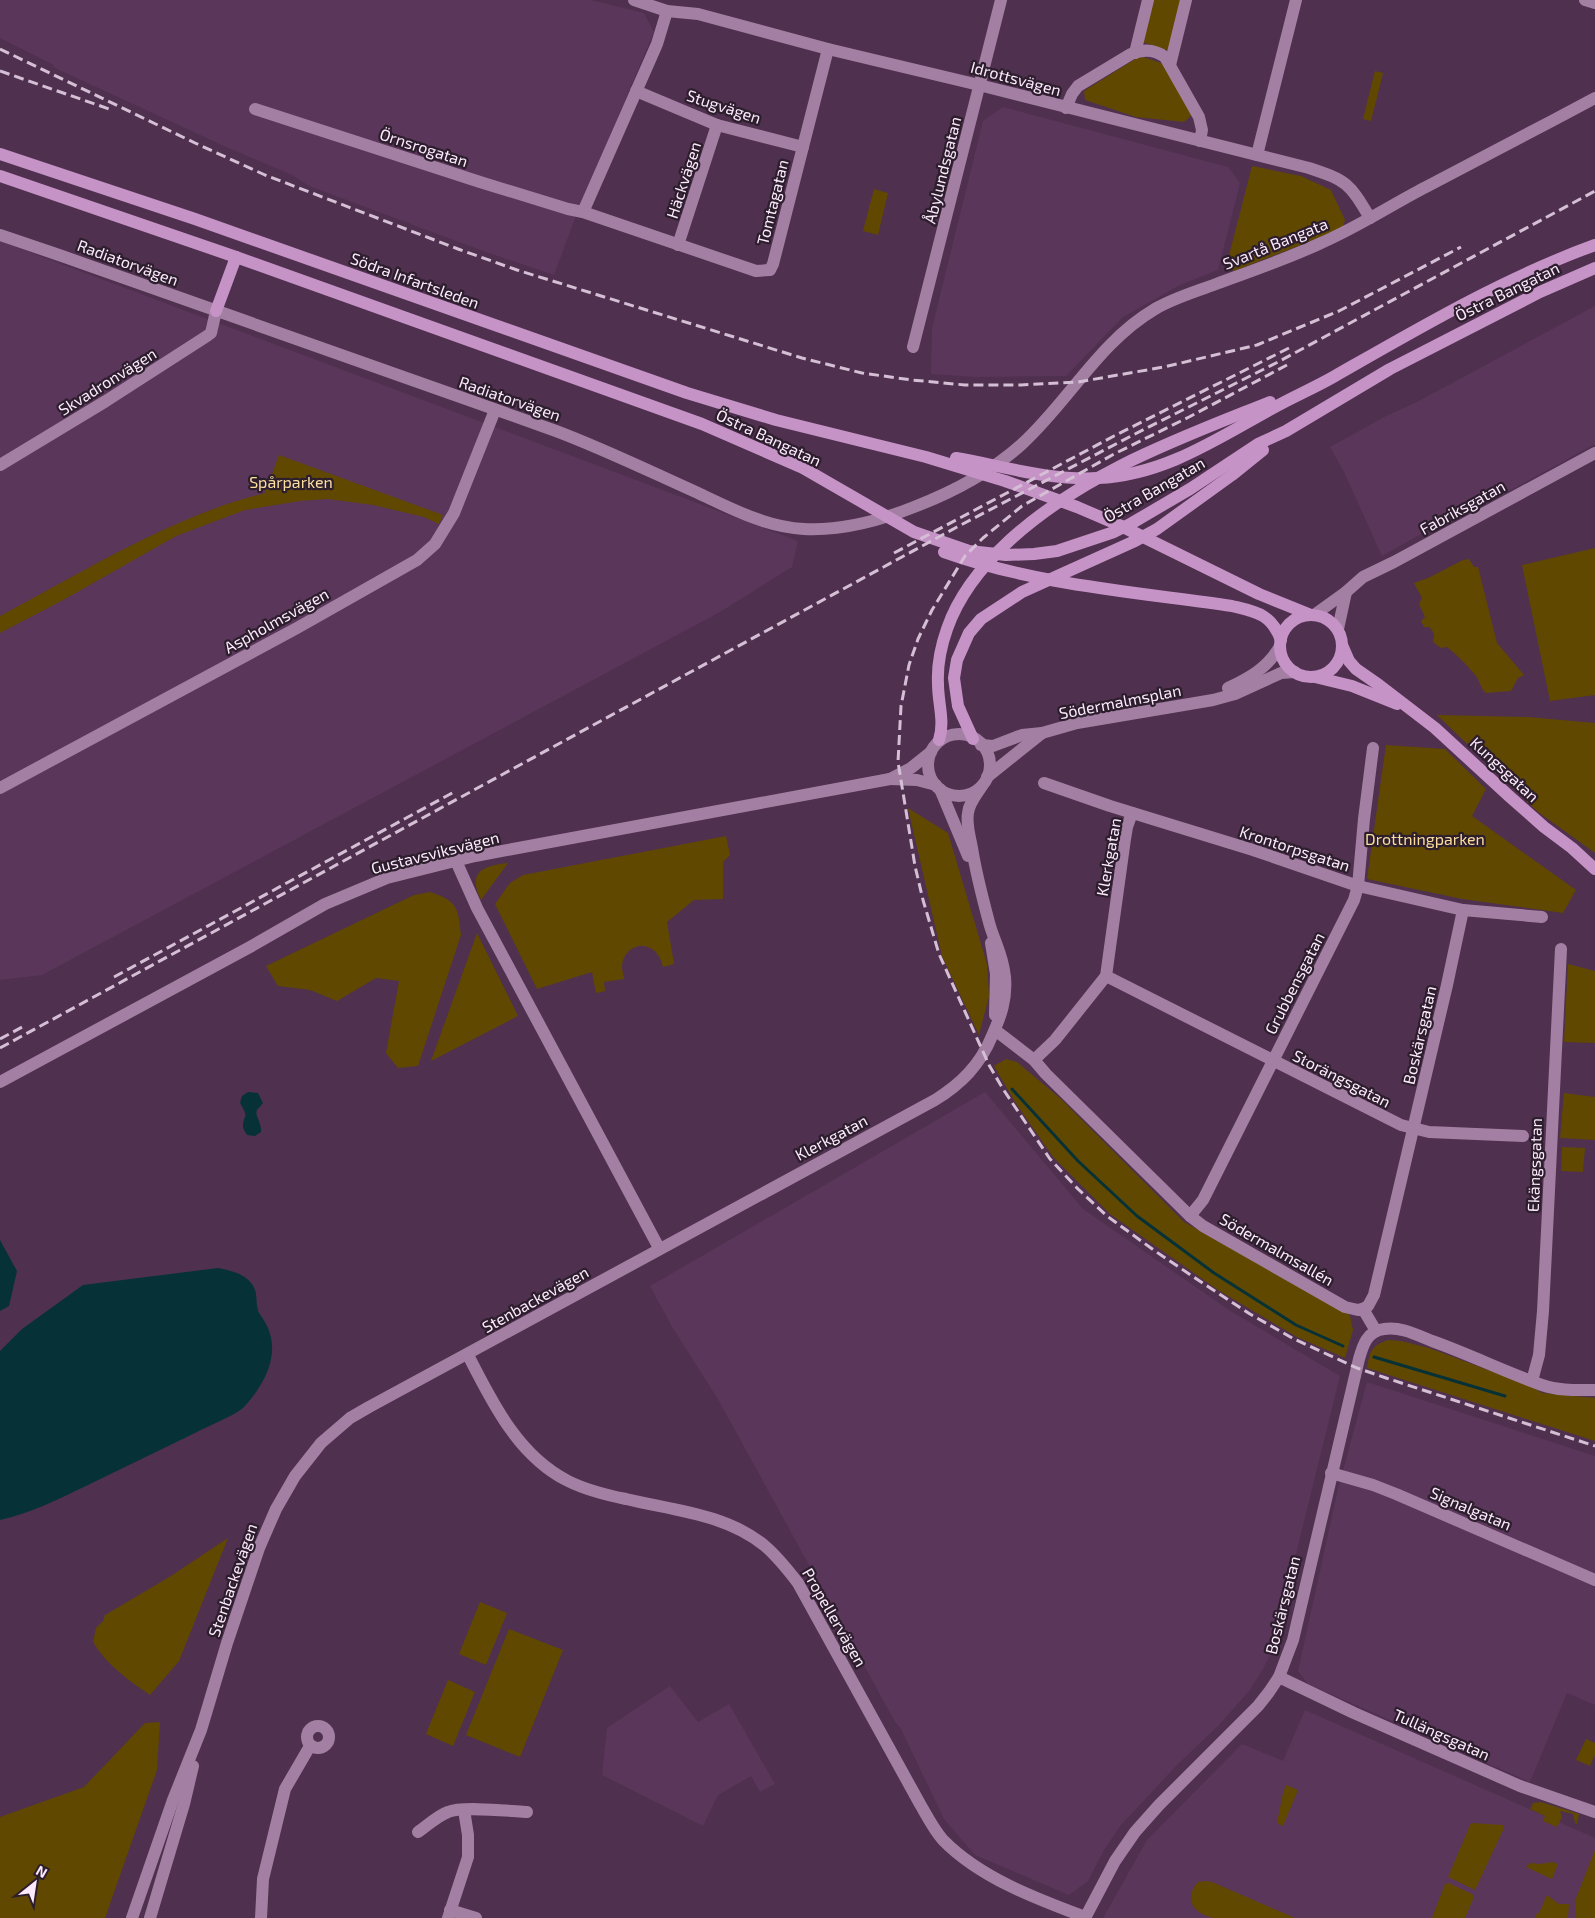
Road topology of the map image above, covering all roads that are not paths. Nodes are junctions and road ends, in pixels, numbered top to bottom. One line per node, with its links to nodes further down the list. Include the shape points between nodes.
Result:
1 (634, 0): 8 (street, Idrottsvägen)
2 (1001, 0): 12 (street, Åbylundsgatan)
3 (1148, 0): 10 (street)
4 (1186, 0): 11 (street)
5 (1296, 0): 21 (street)
6 (1585, 0): 7 (street)
7 (1595, 2)
8 (667, 12): 9 (street, Idrottsvägen, via 698,14); 13 (street)
9 (828, 49): 12 (street, Idrottsvägen); 19 (street, Tomtagatan)
10 (1134, 52): 11 (street, via 1158,52); 15 (street, via 1078,86)
11 (1170, 65): 18 (street, via 1199,117)
12 (979, 85): 15 (street, Idrottsvägen); 31 (street, Åbylundsgatan)
13 (636, 91): 17 (street, Stugvägen); 23 (street)
14 (1595, 98): 24 (street, Svartå Bangata)
15 (1066, 108): 18 (street, Idrottsvägen)
16 (255, 109): 23 (street, Örnsrogatan)
17 (717, 125): 19 (street, Stugvägen); 26 (street, Häckvägen)
18 (1200, 141): 21 (street, Idrottsvägen)
19 (803, 147): 26 (street, Tomtagatan, via 770,270 756,271)
20 (0, 154): 36 (main road, Södra Infartsleden, via 687,393 820,432)
21 (1256, 155): 24 (street, Idrottsvägen, via 1336,177 1353,191)
22 (0, 176): 28 (main road)
23 (584, 212): 26 (street, Örnsrogatan)
24 (1370, 218): 37 (street, Svartå Bangata, via 1298,254 1178,298 1155,310 1114,340 1051,416)
25 (0, 235): 30 (street, Radiatorvägen)
26 (678, 244)
27 (1595, 245): 32 (main road, Östra Bangatan, via 1477,298)
28 (236, 257): 30 (main road); 39 (main road, Östra Bangatan, via 681,416 751,444 798,475)
29 (1595, 268): 34 (main road, Östra Bangatan, via 1440,342)
30 (216, 311): 33 (street, Radiatorvägen); 38 (street, Skvadronvägen, via 207,336)
31 (913, 347)
32 (1333, 377): 36 (main road, Östra Bangatan, via 1190,454 1122,476 1073,478 1009,470 957,458); 50 (main road, via 1121,465 1053,505 1004,546 966,591 946,630 939,659 942,729)
33 (495, 410): 37 (street, Radiatorvägen, via 593,445 736,512 772,524 801,529 843,528 893,516 954,490); 58 (street, Aspholmsvägen, via 454,513 427,553 297,628)
34 (1286, 431): 39 (main road, Östra Bangatan, via 1258,444 1161,508 1132,523 1057,551 1034,554 969,551 914,532); 51 (main road, via 1157,529 1022,592 981,619 968,633 954,678 958,706)
35 (1595, 453): 40 (street, Fabriksgatan, via 1363,577)
36 (926, 456): 41 (main road, via 1077,507 1259,594)
37 (1001, 461)
38 (0, 466)
39 (832, 490): 43 (main road, via 914,540 966,560 1047,580 1253,611 1273,623)
40 (1346, 592): 41 (street, Fabriksgatan); 42 (street)
41 (1312, 615): 42 (main road, via 1328,619); 43 (main road, via 1293,621 1284,630)
42 (1338, 629): 44 (main road)
43 (1280, 643): 45 (main road, via 1283,659); 47 (street, Södermalmsplan, via 1273,658)
44 (1342, 645): 46 (main road, via 1336,665 1326,673); 48 (main road, Kungsgatan, via 1356,670)
45 (1295, 672): 46 (main road); 47 (street, Södermalmsplan)
46 (1314, 676): 48 (main road, Kungsgatan, via 1352,686)
47 (1252, 681): 49 (street, Södermalmsplan, via 1203,701)
48 (1418, 714): 60 (main road, Kungsgatan, via 1516,803)
49 (1042, 733): 51 (street, Södermalmsplan, via 1022,735 993,746); 55 (street, Södermalmsplan)
50 (939, 740): 51 (street, Södermalmsplan, via 950,734); 53 (street)
51 (977, 742): 55 (street, via 989,757 990,767)
52 (1373, 748): 65 (street, Grubbensgatan)
53 (931, 752): 54 (street, Gustavsviksvägen); 57 (street, via 929,771)
54 (890, 779): 57 (street, Gustavsviksvägen, via 917,780); 61 (street, Gustavsviksvägen)
55 (985, 782): 57 (street, Södermalmsplan, via 970,795 962,796 947,794); 64 (street, via 968,813)
56 (1044, 784): 59 (street, Krontorpsgatan)
57 (938, 787): 64 (street)
58 (0, 788)
59 (1132, 813): 65 (street, Krontorpsgatan); 69 (street, Klerkgatan, via 1125,839)
60 (1572, 848): 62 (main road, Kungsgatan); 63 (main road, Kungsgatan)
61 (456, 860): 73 (street, Gustavsviksvägen, via 387,878 325,904); 77 (street, via 481,917)
62 (1595, 860)
63 (1595, 869)
64 (976, 874): 70 (street, via 1005,978 1002,1014)
65 (1358, 886): 66 (street, Krontorpsgatan); 72 (street, Grubbensgatan, via 1354,900)
66 (1463, 910): 67 (street, Krontorpsgatan); 74 (street, Boskärsgatan)
67 (1542, 917)
68 (1560, 949): 81 (street, Ekängsgatan, via 1543,1312 1540,1356)
69 (1106, 976): 71 (street, via 1055,1040); 72 (street, Storängsgatan)
70 (995, 1030): 71 (street, Södermalmsallén); 77 (street, Klerkgatan, via 978,1064 951,1090)
71 (1034, 1060): 76 (street, Södermalmsallén)
72 (1272, 1061): 74 (street, Storängsgatan); 76 (street, Grubbensgatan, via 1203,1200)
73 (0, 1082)
74 (1413, 1128): 75 (street, Storängsgatan, via 1429,1132); 78 (street, Boskärsgatan, via 1374,1295)
75 (1523, 1136)
76 (1190, 1216): 78 (street, Södermalmsallén, via 1345,1307)
77 (659, 1248): 80 (street, Stenbackevägen)
78 (1363, 1309): 79 (street)
79 (1376, 1331): 81 (street, via 1388,1328 1408,1332); 83 (street, Boskärsgatan, via 1366,1340 1361,1352)
80 (468, 1355): 86 (street, Stenbackevägen, via 350,1418 321,1443 295,1476 276,1508 259,1548); 97 (street, Propellervägen, via 509,1428 539,1461 560,1476 610,1496 698,1514 747,1534 765,1546 798,1583 942,1839 988,1874)
81 (1532, 1381): 82 (street, via 1559,1389)
82 (1595, 1390)
83 (1331, 1473): 84 (street, Signalgatan, via 1404,1497); 85 (street, Boskärsgatan, via 1292,1640)
84 (1595, 1580)
85 (1279, 1677): 90 (street, Tullängsgatan, via 1520,1786); 97 (street, Boskärsgatan, via 1258,1706 1136,1832 1106,1876)
86 (200, 1730): 93 (street, Stenbackevägen, via 172,1800); 94 (street, Stenbackevägen, via 184,1804)
87 (310, 1746): 95 (street, via 285,1789 263,1879)
88 (464, 1810): 89 (street); 91 (street, via 446,1812); 92 (street, via 468,1856)
89 (527, 1812)
90 (1595, 1812)
91 (418, 1832)
92 (449, 1914): 96 (street)
93 (132, 1918)
94 (150, 1918)
95 (262, 1918)
96 (476, 1918)
97 (1085, 1918)

